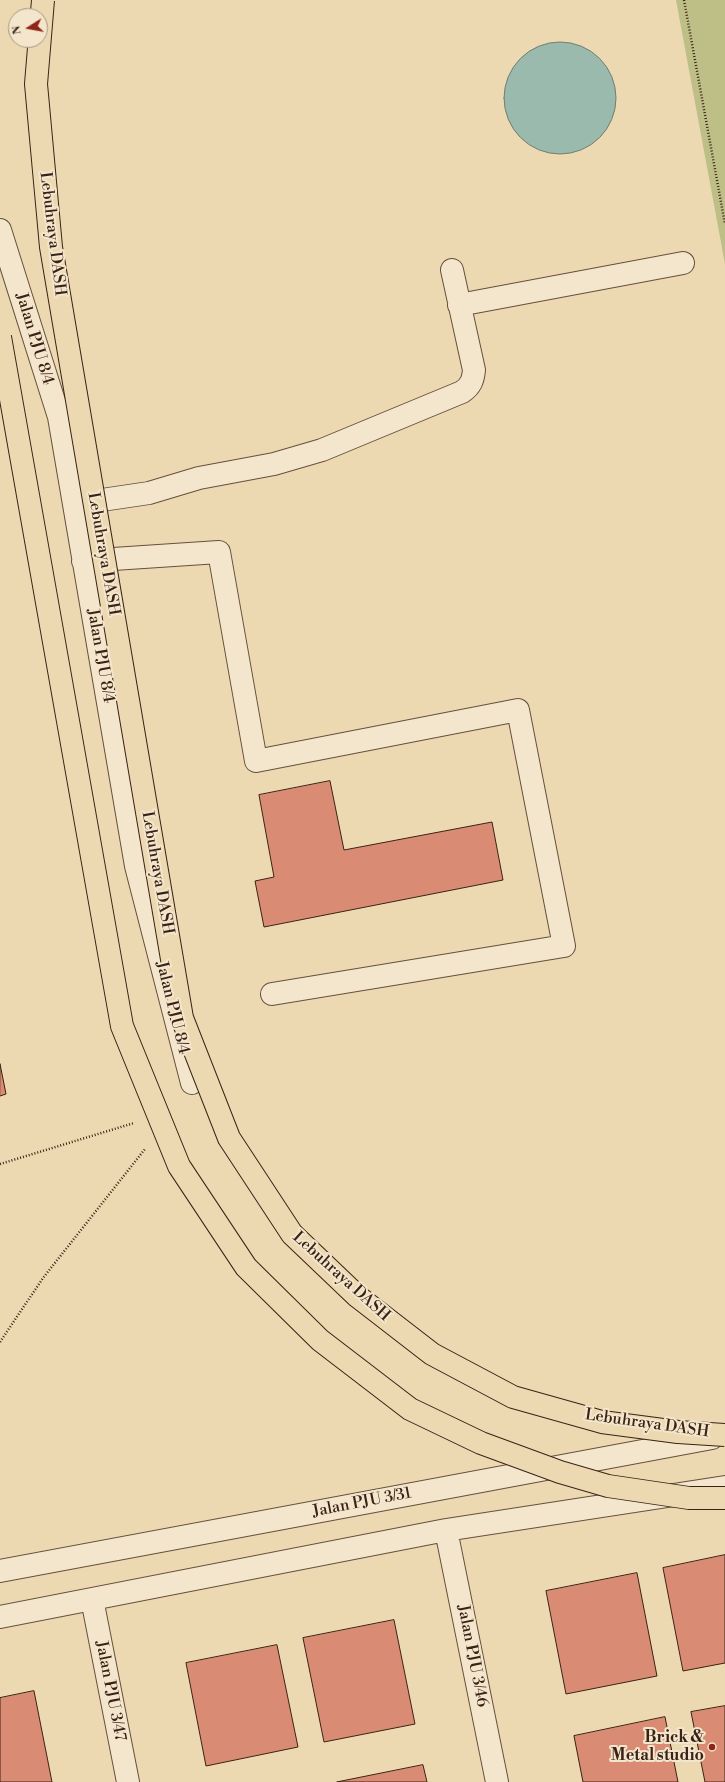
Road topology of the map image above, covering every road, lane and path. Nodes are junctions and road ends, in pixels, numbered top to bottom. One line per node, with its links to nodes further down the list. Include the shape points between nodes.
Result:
1 (44, 0): 17 (highway, Lebuhraya DASH, bridge, via 36,84 51,247 182,1018 229,1138 292,1234 357,1296 432,1354 513,1396 602,1422)
2 (684, 0): 3 (path)
3 (725, 224)
4 (0, 230): 9 (street, Jalan PJU 8/4, via 59,418)
5 (683, 263): 7 (street)
6 (452, 270): 7 (street)
7 (459, 305): 9 (street, via 474,370 472,382 462,392 322,450 274,464 199,478 149,493)
8 (0, 337): 19 (highway, bridge, via 122,1026 179,1166 246,1267 320,1340 410,1409 480,1443 560,1472 608,1486 689,1498)
9 (74, 504): 10 (street, Jalan PJU 8/4)
10 (84, 561): 11 (street, via 219,552 256,761 518,710 564,946); 12 (street, Jalan PJU 8/4, via 136,866)
11 (272, 994)
12 (192, 1083)
13 (140, 1121): 15 (path)
14 (147, 1147): 16 (path, via 43,1278)
15 (0, 1164)
16 (0, 1342)
17 (725, 1435): 21 (street, Jalan PJU 3/31)
18 (725, 1487): 20 (street)
19 (725, 1498)
20 (446, 1530): 22 (street); 25 (street, Jalan PJU 3/46)
21 (0, 1571)
22 (92, 1599): 23 (street); 24 (street, Jalan PJU 3/47)
23 (0, 1617)
24 (128, 1782)
25 (497, 1782)

